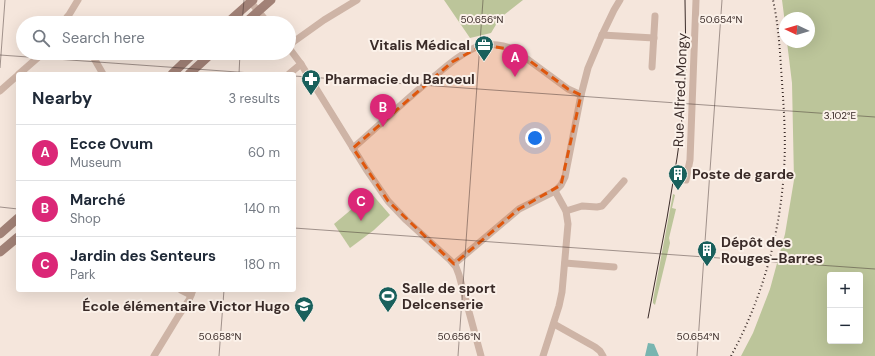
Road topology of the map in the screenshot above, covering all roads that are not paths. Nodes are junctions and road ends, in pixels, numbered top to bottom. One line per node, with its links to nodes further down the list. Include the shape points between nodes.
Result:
1 (78, 0): 8 (street)
2 (271, 0): 7 (main road)
3 (357, 0): 15 (street, via 319,23)
4 (620, 0): 13 (street)
5 (696, 0): 32 (street, Rue Alfred Mongy, via 690,160)
6 (251, 1): 7 (street); 9 (main road)
7 (259, 12): 10 (main road); 11 (street)
8 (68, 16)
9 (235, 16)
10 (254, 16)
11 (262, 16)
12 (655, 16): 14 (street)
13 (602, 35): 14 (street); 30 (street, via 590,61)
14 (654, 38): 22 (street)
15 (296, 41)
16 (296, 57): 21 (street)
17 (35, 60): 23 (street)
18 (95, 60): 24 (street)
19 (187, 60): 25 (main road)
20 (204, 60): 26 (main road)
21 (301, 64): 27 (street); 31 (street)
22 (652, 67)
23 (20, 72)
24 (102, 72)
25 (174, 72)
26 (191, 72)
27 (291, 72)
28 (16, 76): 29 (street)
29 (0, 91)
30 (581, 95): 31 (street, via 568,89 515,50 505,46 483,45 452,62); 34 (street, via 565,177)
31 (353, 148): 41 (street, via 388,201)
32 (686, 180)
33 (624, 181): 35 (street, via 602,206 582,206)
34 (555, 191): 35 (street); 41 (street, via 519,209)
35 (566, 211): 40 (street, via 568,224)
36 (16, 220): 37 (main road)
37 (0, 234)
38 (16, 239): 39 (main road)
39 (0, 252)
40 (565, 263): 42 (street); 44 (street, via 562,292)
41 (454, 264): 46 (street)
42 (614, 267)
43 (192, 293): 45 (street)
44 (554, 324): 47 (street); 48 (street, via 595,346)
45 (154, 356)
46 (481, 356)
47 (543, 356)
48 (603, 356)

